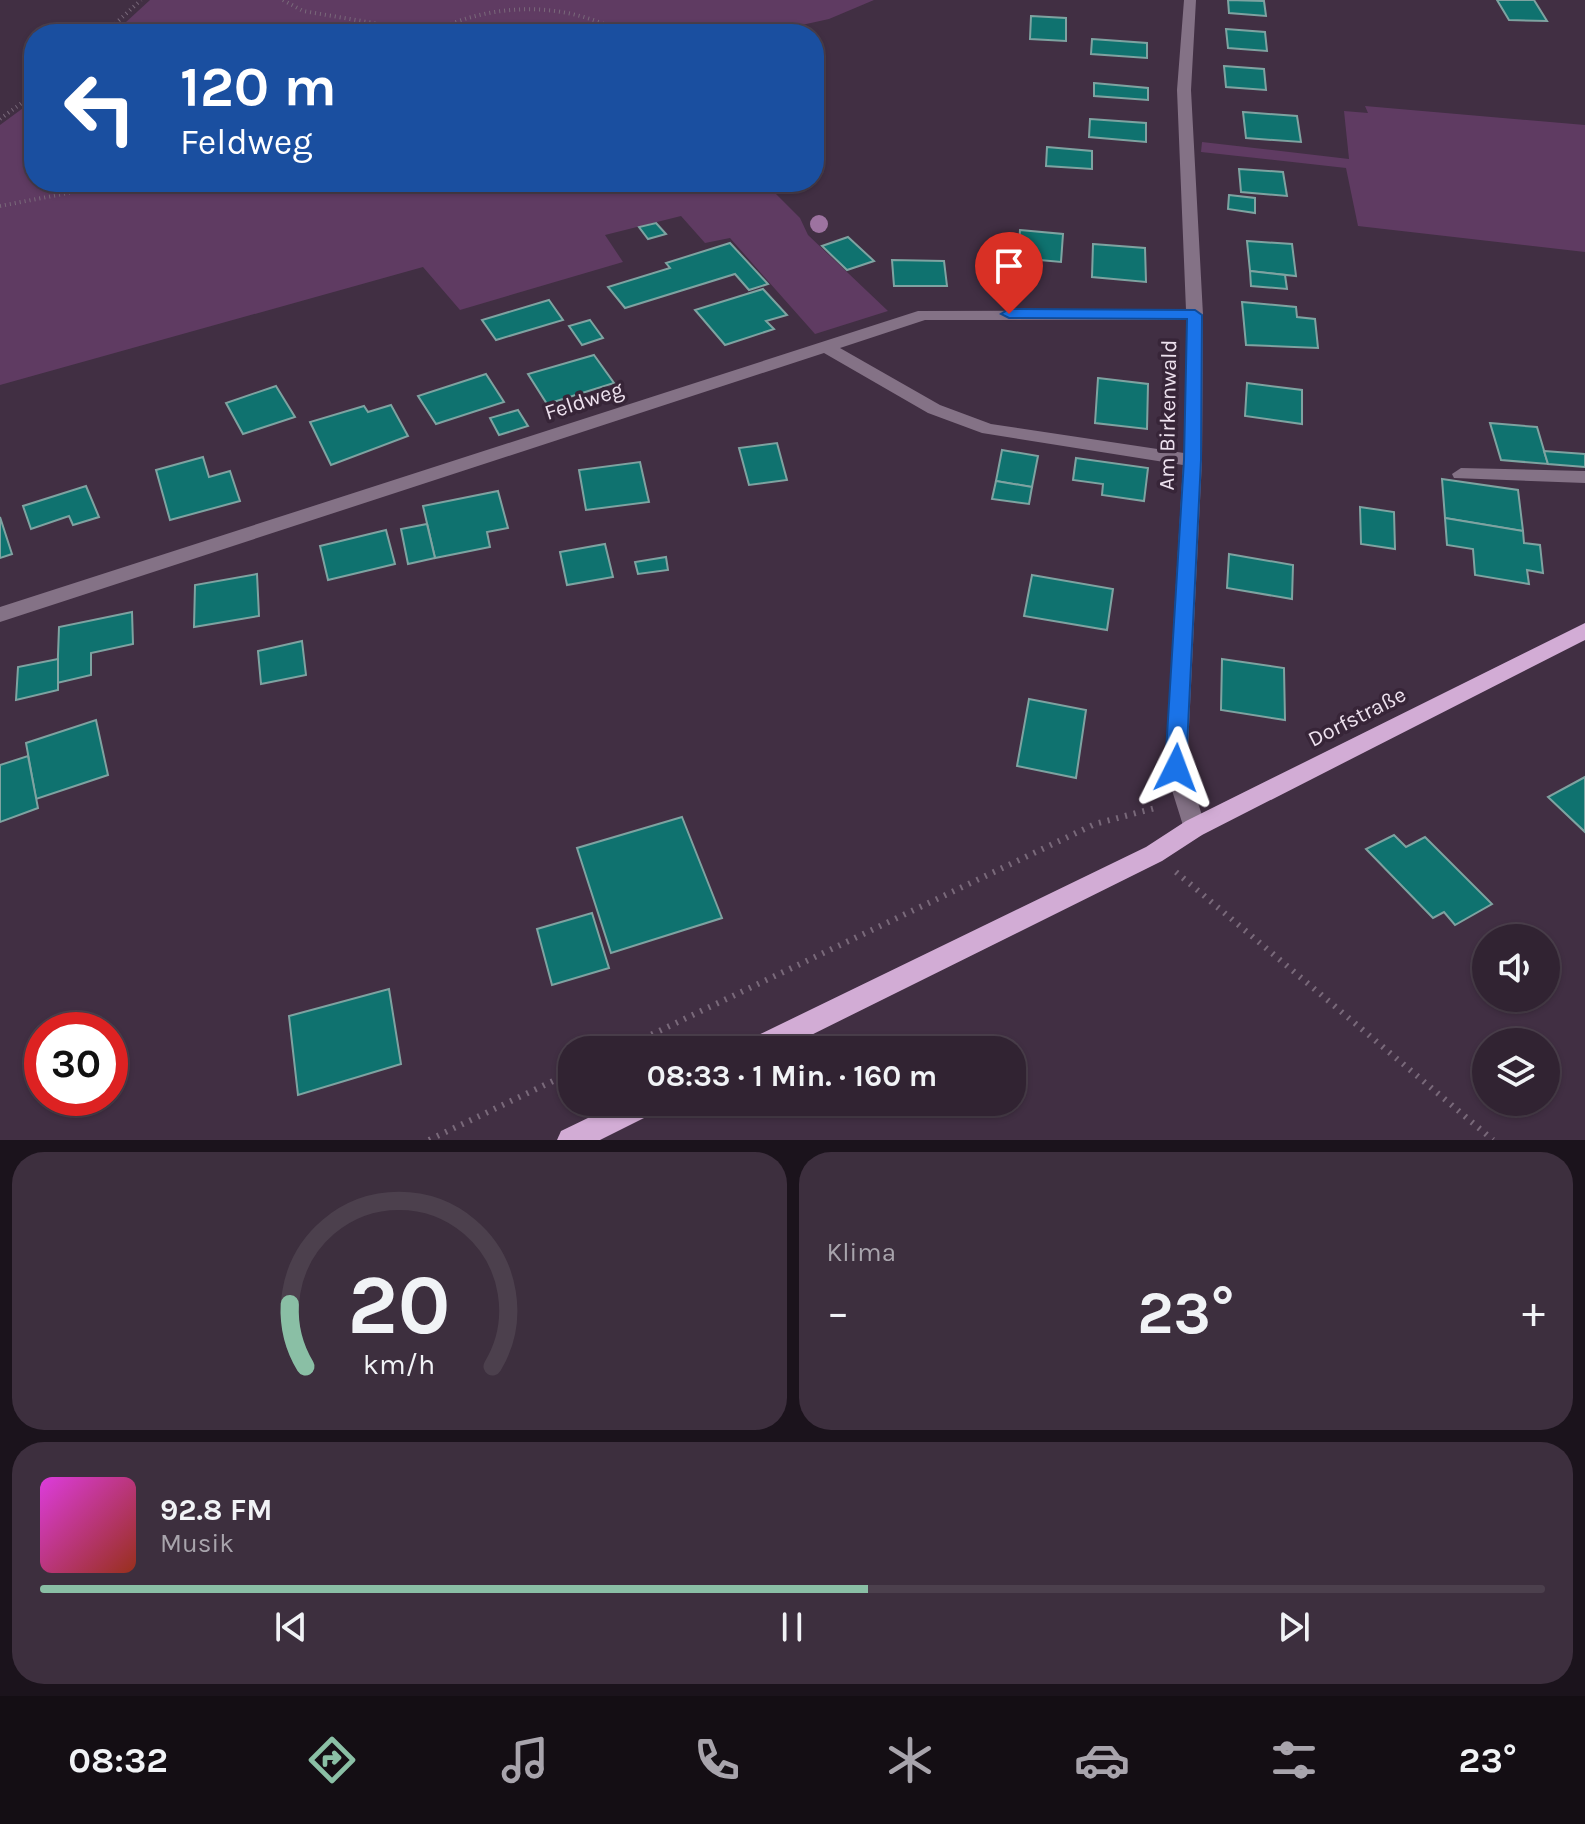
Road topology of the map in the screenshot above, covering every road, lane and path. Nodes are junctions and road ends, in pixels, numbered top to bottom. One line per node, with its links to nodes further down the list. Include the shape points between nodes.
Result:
1 (141, 0): 6 (path)
2 (283, 0): 7 (path, via 303,11)
3 (1190, 0): 14 (street, Am Birkenwald, via 1184,90)
4 (511, 2): 8 (path)
5 (610, 17): 9 (path)
6 (115, 24)
7 (379, 24)
8 (443, 24)
9 (616, 24)
10 (24, 101): 11 (path)
11 (0, 119)
12 (74, 192): 13 (path)
13 (0, 206)
14 (1195, 315): 15 (street, Feldweg, via 924,315); 16 (street, Am Birkenwald)
15 (826, 347): 16 (street, via 934,409 988,429); 19 (street, Feldweg)
16 (1193, 460): 21 (street, Am Birkenwald, via 1176,768)
17 (1461, 474): 18 (street)
18 (1585, 477)
19 (0, 615)
20 (1585, 631): 22 (main road, Dorfstraße)
21 (1183, 800): 22 (street, Am Birkenwald); 24 (path, via 1095,824)
22 (1194, 828): 23 (main road, Dorfstraße)
23 (1154, 854): 25 (main road, Dorfstraße); 30 (path)
24 (648, 1036)
25 (784, 1036)
26 (558, 1079): 28 (path)
27 (620, 1116): 29 (main road)
28 (429, 1140)
29 (571, 1140)
30 (1493, 1140)

